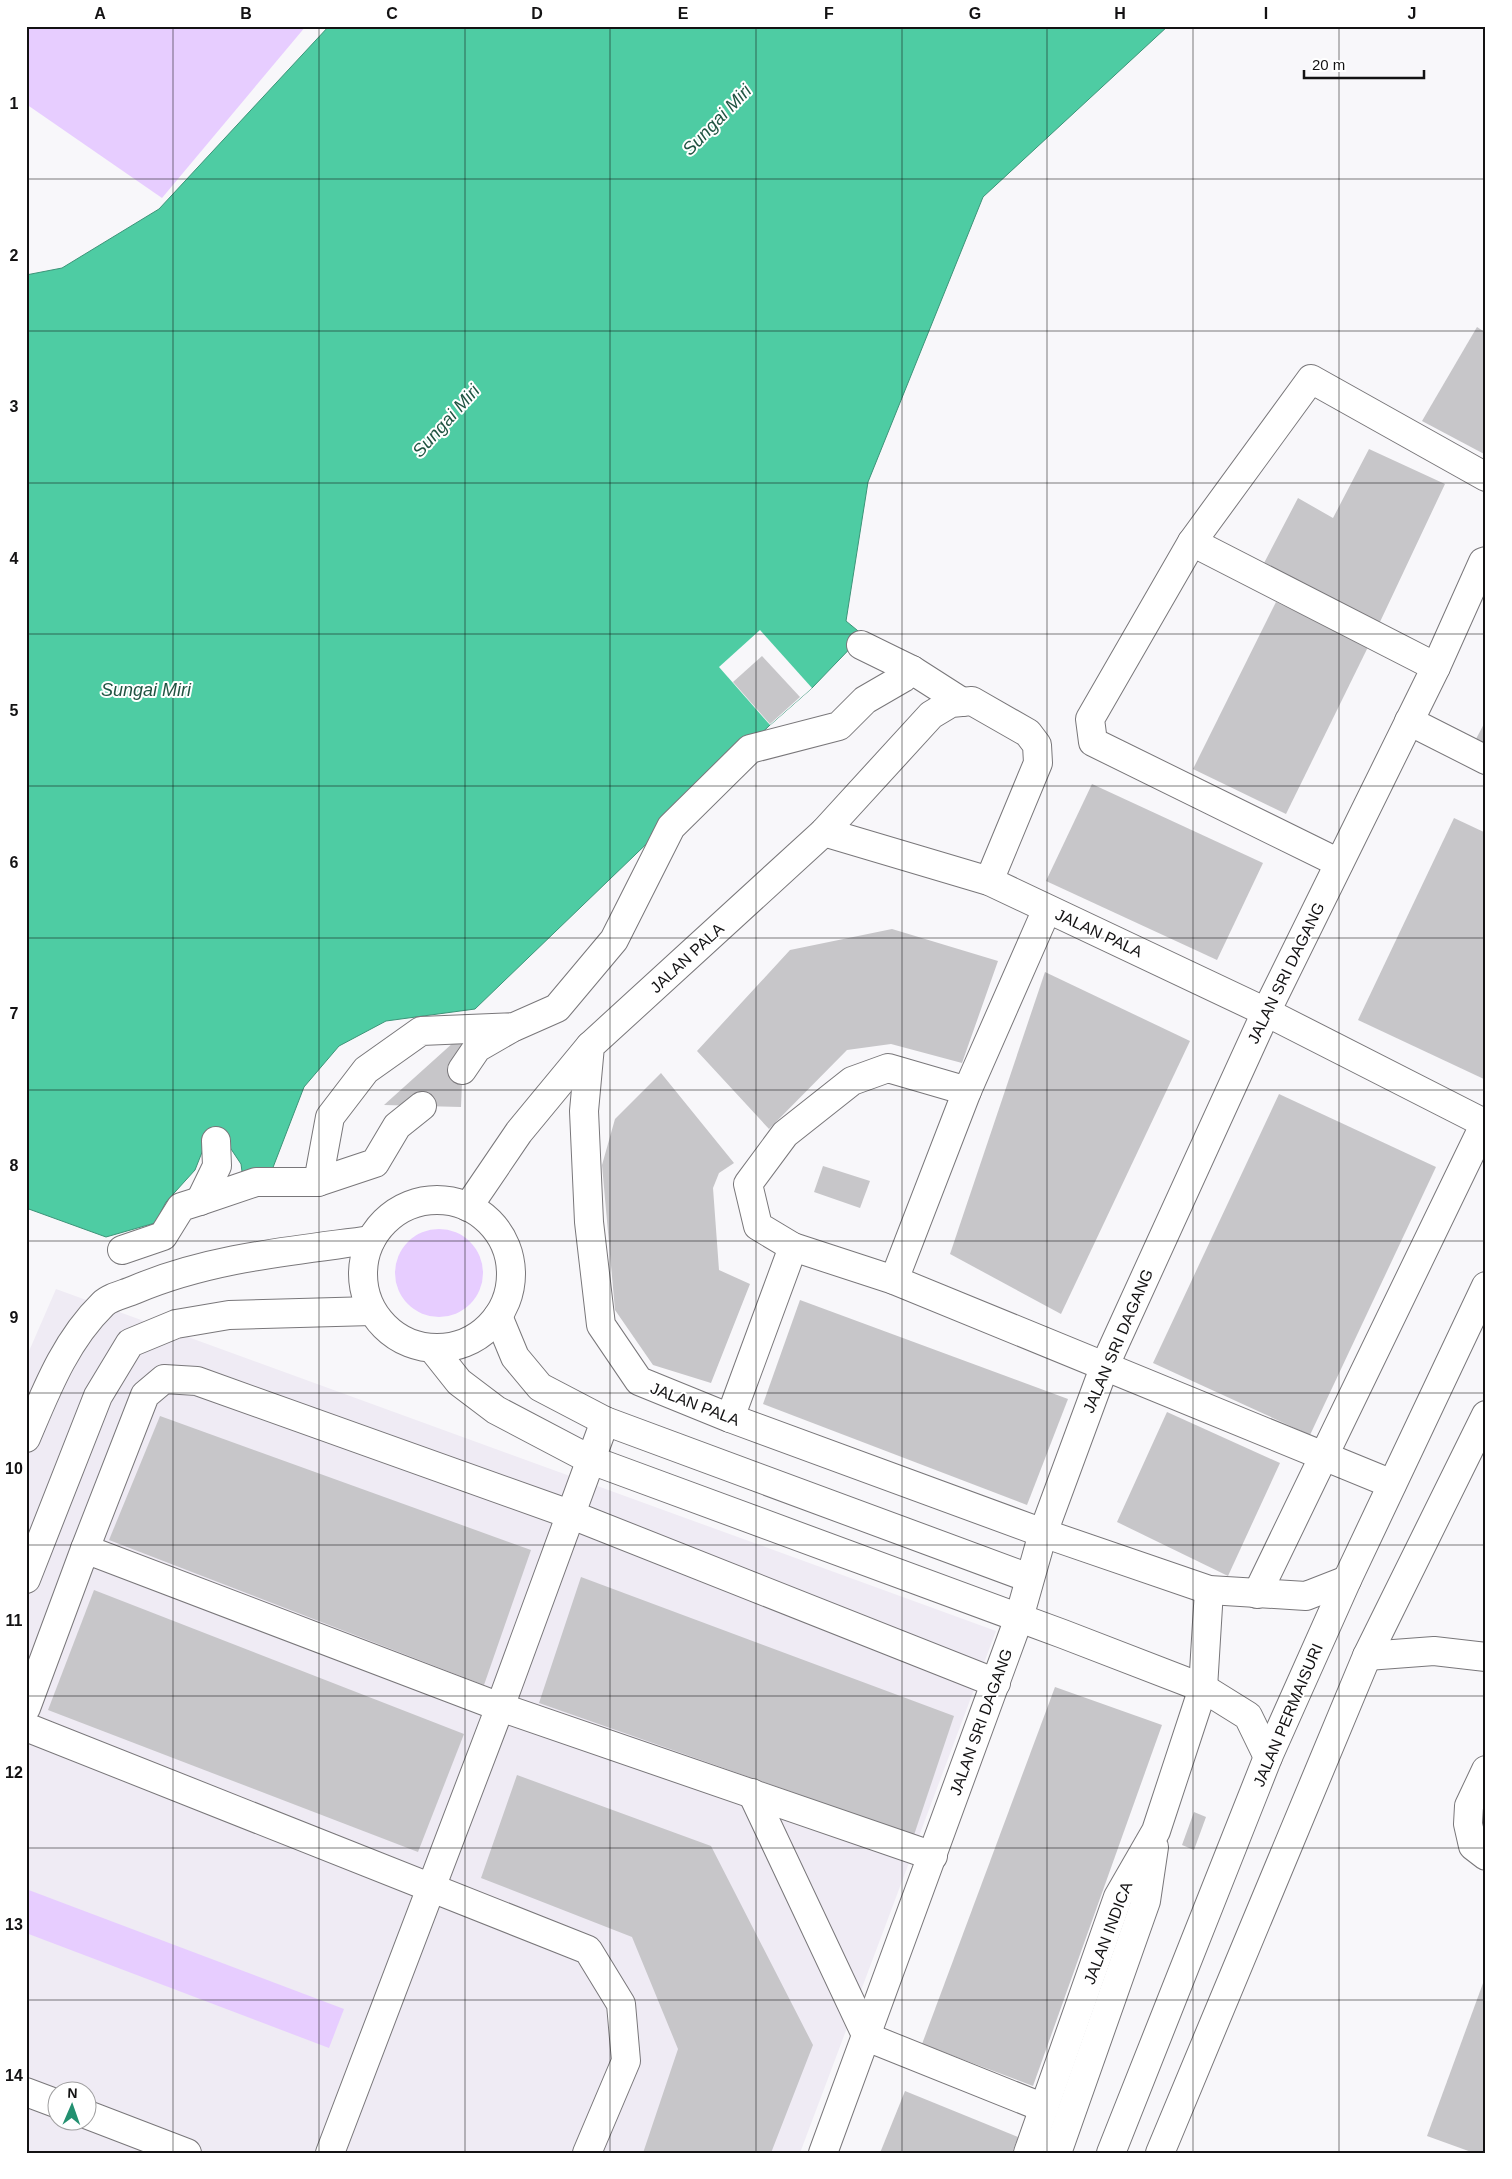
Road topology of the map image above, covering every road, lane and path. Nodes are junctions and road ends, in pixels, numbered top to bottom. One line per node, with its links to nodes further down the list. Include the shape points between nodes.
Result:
1 (1486, 477): 2 (street, via 1311,379)
2 (1192, 542): 5 (street); 11 (street, via 1090,719 1093,742)
3 (1486, 560): 5 (street, JALAN SRI DAGANG)
4 (861, 645): 6 (street)
5 (1436, 667): 8 (street, JALAN SRI DAGANG)
6 (912, 670): 7 (street); 15 (street, via 865,700 839,726 750,748 671,827 614,940 557,1008)
7 (962, 702): 10 (street, via 951,703 931,715); 12 (street, via 972,701 1028,733 1037,745 1038,762)
8 (1409, 721): 9 (street); 11 (street, JALAN SRI DAGANG)
9 (1486, 760)
10 (824, 832): 12 (street, JALAN PALA); 16 (street, JALAN PALA)
11 (1339, 863): 14 (street, JALAN SRI DAGANG)
12 (989, 881): 13 (street, JALAN PALA)
13 (1047, 909): 14 (street, JALAN PALA); 18 (street)
14 (1266, 1012): 20 (street, JALAN PALA); 33 (street, JALAN SRI DAGANG)
15 (514, 1027): 17 (street, via 477,1048); 22 (street, via 420,1031 366,1070 330,1117)
16 (590, 1046): 24 (street, via 519,1132); 35 (street, JALAN PALA, via 584,1111 589,1222 602,1325 639,1381)
17 (462, 1070)
18 (967, 1091): 26 (street, via 888,1068 852,1081 785,1134 748,1184 758,1226); 28 (street)
19 (422, 1106): 22 (street, via 397,1126 376,1163)
20 (1485, 1124): 38 (street)
21 (216, 1141): 23 (street, via 217,1166)
22 (318, 1182): 23 (street, via 256,1182)
23 (200, 1201): 27 (street, via 181,1207 163,1236)
24 (468, 1207): 25 (street, via 446,1201 423,1201 402,1209 384,1222); 31 (street, via 488,1221 504,1242 511,1266 509,1292)
25 (371, 1240): 30 (street, via 363,1263 364,1288); 37 (street, via 223,1261 159,1279 104,1303 72,1340 46,1388)
26 (793, 1247): 28 (street); 35 (street)
27 (122, 1250)
28 (894, 1280): 33 (street)
29 (1486, 1286): 40 (street, JALAN PERMAISURI)
30 (372, 1311): 32 (street, via 388,1330 408,1343); 45 (street, via 229,1315 176,1324 130,1342 98,1396)
31 (498, 1316): 32 (street, via 480,1334 457,1345); 36 (street, via 515,1357 540,1387)
32 (432, 1348): 39 (street, via 459,1382 496,1410)
33 (1104, 1365): 38 (street); 42 (street, JALAN SRI DAGANG)
34 (1486, 1415): 50 (street)
35 (730, 1418): 42 (street, JALAN PALA)
36 (605, 1421): 39 (street); 44 (street)
37 (26, 1438)
38 (1326, 1456): 40 (street); 48 (street)
39 (591, 1460): 41 (street); 49 (street)
40 (1392, 1484): 46 (street, JALAN PERMAISURI)
41 (572, 1515): 43 (street, via 197,1380 164,1379 145,1395); 52 (street); 54 (street)
42 (1043, 1533): 44 (street, JALAN SRI DAGANG); 47 (street, JALAN PALA)
43 (84, 1549): 54 (street); 55 (street)
44 (1029, 1578): 49 (street, JALAN SRI DAGANG)
45 (26, 1579)
46 (1347, 1580): 48 (street, JALAN PALA, via 1306,1596); 57 (street, JALAN PERMAISURI)
47 (1209, 1590): 48 (street, JALAN PALA); 53 (street, JALAN INDICA)
48 (1257, 1594)
49 (1019, 1618): 52 (street, JALAN SRI DAGANG); 53 (street)
50 (1367, 1656): 51 (street, via 1434,1651); 69 (street)
51 (1486, 1657)
52 (996, 1683): 61 (street, JALAN SRI DAGANG)
53 (1203, 1688): 57 (street, via 1248,1716); 60 (street, JALAN INDICA)
54 (500, 1707): 59 (street); 63 (street)
55 (26, 1708)
56 (26, 1727): 63 (street)
57 (1268, 1757): 76 (street, JALAN PERMAISURI)
58 (1486, 1770): 62 (street, via 1469,1806 1468,1824 1473,1846)
59 (752, 1793): 61 (street); 64 (street)
60 (1156, 1831): 67 (street, JALAN INDICA, via 1118,1898); 75 (street, via 1146,1901)
61 (933, 1856): 64 (street, JALAN SRI DAGANG)
62 (1486, 1856)
63 (432, 1888): 71 (street); 72 (street, via 588,1950 621,2004 626,2062)
64 (867, 2037): 67 (street); 73 (street, JALAN SRI DAGANG)
65 (26, 2092): 66 (street)
66 (48, 2100)
67 (1044, 2108): 74 (street, JALAN INDICA)
68 (98, 2119): 70 (street)
69 (1163, 2150)
70 (187, 2153)
71 (330, 2153)
72 (587, 2153)
73 (823, 2153)
74 (1028, 2153)
75 (1058, 2153)
76 (1111, 2153)

